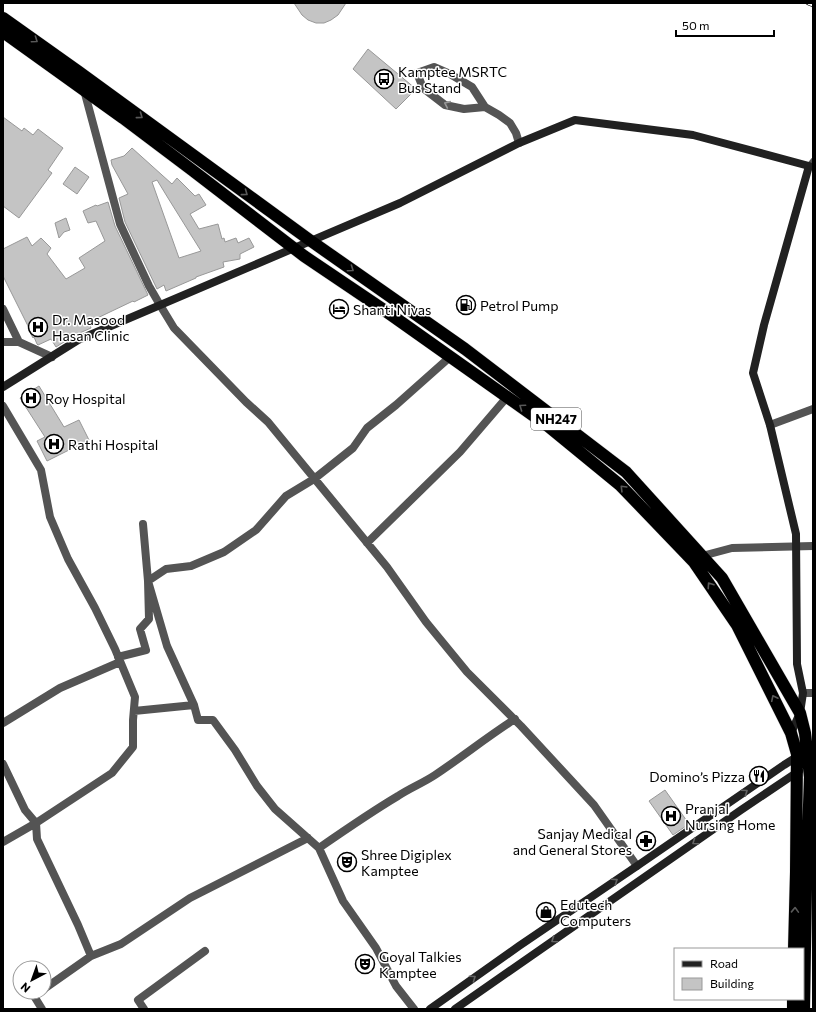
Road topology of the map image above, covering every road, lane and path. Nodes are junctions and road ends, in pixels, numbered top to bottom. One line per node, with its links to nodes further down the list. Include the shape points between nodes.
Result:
1 (3, 18): 3 (highway, NH247, one-way to 3)
2 (3, 32): 4 (highway, NH247)
3 (79, 72): 4 (street); 8 (highway, NH247, one-way to 8)
4 (84, 91): 9 (highway, NH247); 10 (street, via 120,224)
5 (485, 107): 5 (street, one-way to 5, via 464,109 445,105 423,88 417,73 434,67 450,74 472,87); 6 (street, via 510,123)
6 (519, 143): 7 (street, via 575,120 693,135); 8 (street, via 400,203)
7 (811, 163): 24 (street, via 764,325 753,373)
8 (311, 241): 9 (street); 12 (highway, NH247, one-way to 12)
9 (294, 248): 10 (street); 13 (highway, NH247)
10 (160, 305): 17 (street, via 78,340); 25 (street, via 174,328 268,422)
11 (3, 309): 15 (street)
12 (429, 324): 13 (highway); 16 (highway, NH247)
13 (422, 337): 18 (highway, NH247)
14 (3, 342): 15 (street)
15 (20, 342): 17 (street)
16 (474, 356): 19 (highway); 30 (highway, NH247, via 626,472)
17 (52, 357): 20 (street)
18 (450, 357): 19 (highway, NH247); 25 (street, via 367,428 353,448)
19 (467, 368): 21 (highway, NH247)
20 (3, 387)
21 (507, 397): 27 (street, via 460,452); 30 (highway, NH247, one-way to 21, via 620,485 548,426)
22 (3, 406): 32 (street, via 42,470 50,517 68,559)
23 (813, 409): 24 (street)
24 (770, 425): 28 (street, via 796,534)
25 (314, 479): 27 (street); 31 (street, via 286,496 256,530 224,552 191,566 166,569)
26 (143, 524): 31 (street)
27 (367, 543): 38 (street, via 466,672)
28 (796, 546): 29 (street); 30 (street, via 732,548); 33 (street, via 797,664)
29 (813, 546)
30 (698, 559): 37 (highway, NH247, via 722,578); 40 (highway, NH247, one-way to 30, via 737,625)
31 (148, 581): 32 (street, via 149,619 140,629 146,650); 35 (street, via 167,646)
32 (119, 659): 36 (street, via 135,697); 39 (street, via 60,688)
33 (803, 693): 34 (street); 37 (street)
34 (813, 693)
35 (194, 706): 36 (street); 47 (street, via 198,720 213,720 275,809)
36 (134, 711): 46 (street, via 133,747 112,773)
37 (800, 713): 40 (street); 41 (highway, NH247)
38 (515, 719): 49 (street, via 428,780 399,795); 50 (street, via 594,805)
39 (3, 723)
40 (791, 733): 42 (highway, NH247)
41 (807, 751): 42 (street); 44 (highway, NH247)
42 (797, 758): 45 (highway, NH247); 50 (street, one-way to 42)
43 (3, 764): 46 (street, via 25,810)
44 (809, 766): 45 (street); 51 (highway, NH247)
45 (796, 773): 52 (highway, NH247, one-way to 45); 61 (street, one-way to 61)
46 (36, 823): 48 (street); 54 (street, via 37,839)
47 (308, 838): 49 (street); 54 (street, via 190,898 121,944)
48 (3, 842)
49 (319, 848): 59 (street, via 343,901 376,948 396,986)
50 (638, 866): 60 (street, one-way to 50)
51 (809, 889): 62 (highway, NH247)
52 (794, 948)
53 (206, 951): 58 (street, via 138,1000)
54 (91, 956): 55 (street)
55 (52, 983)
56 (36, 1000): 57 (street)
57 (42, 1009)
58 (144, 1009)
59 (414, 1009)
60 (430, 1009)
61 (455, 1009)
62 (804, 1009)

